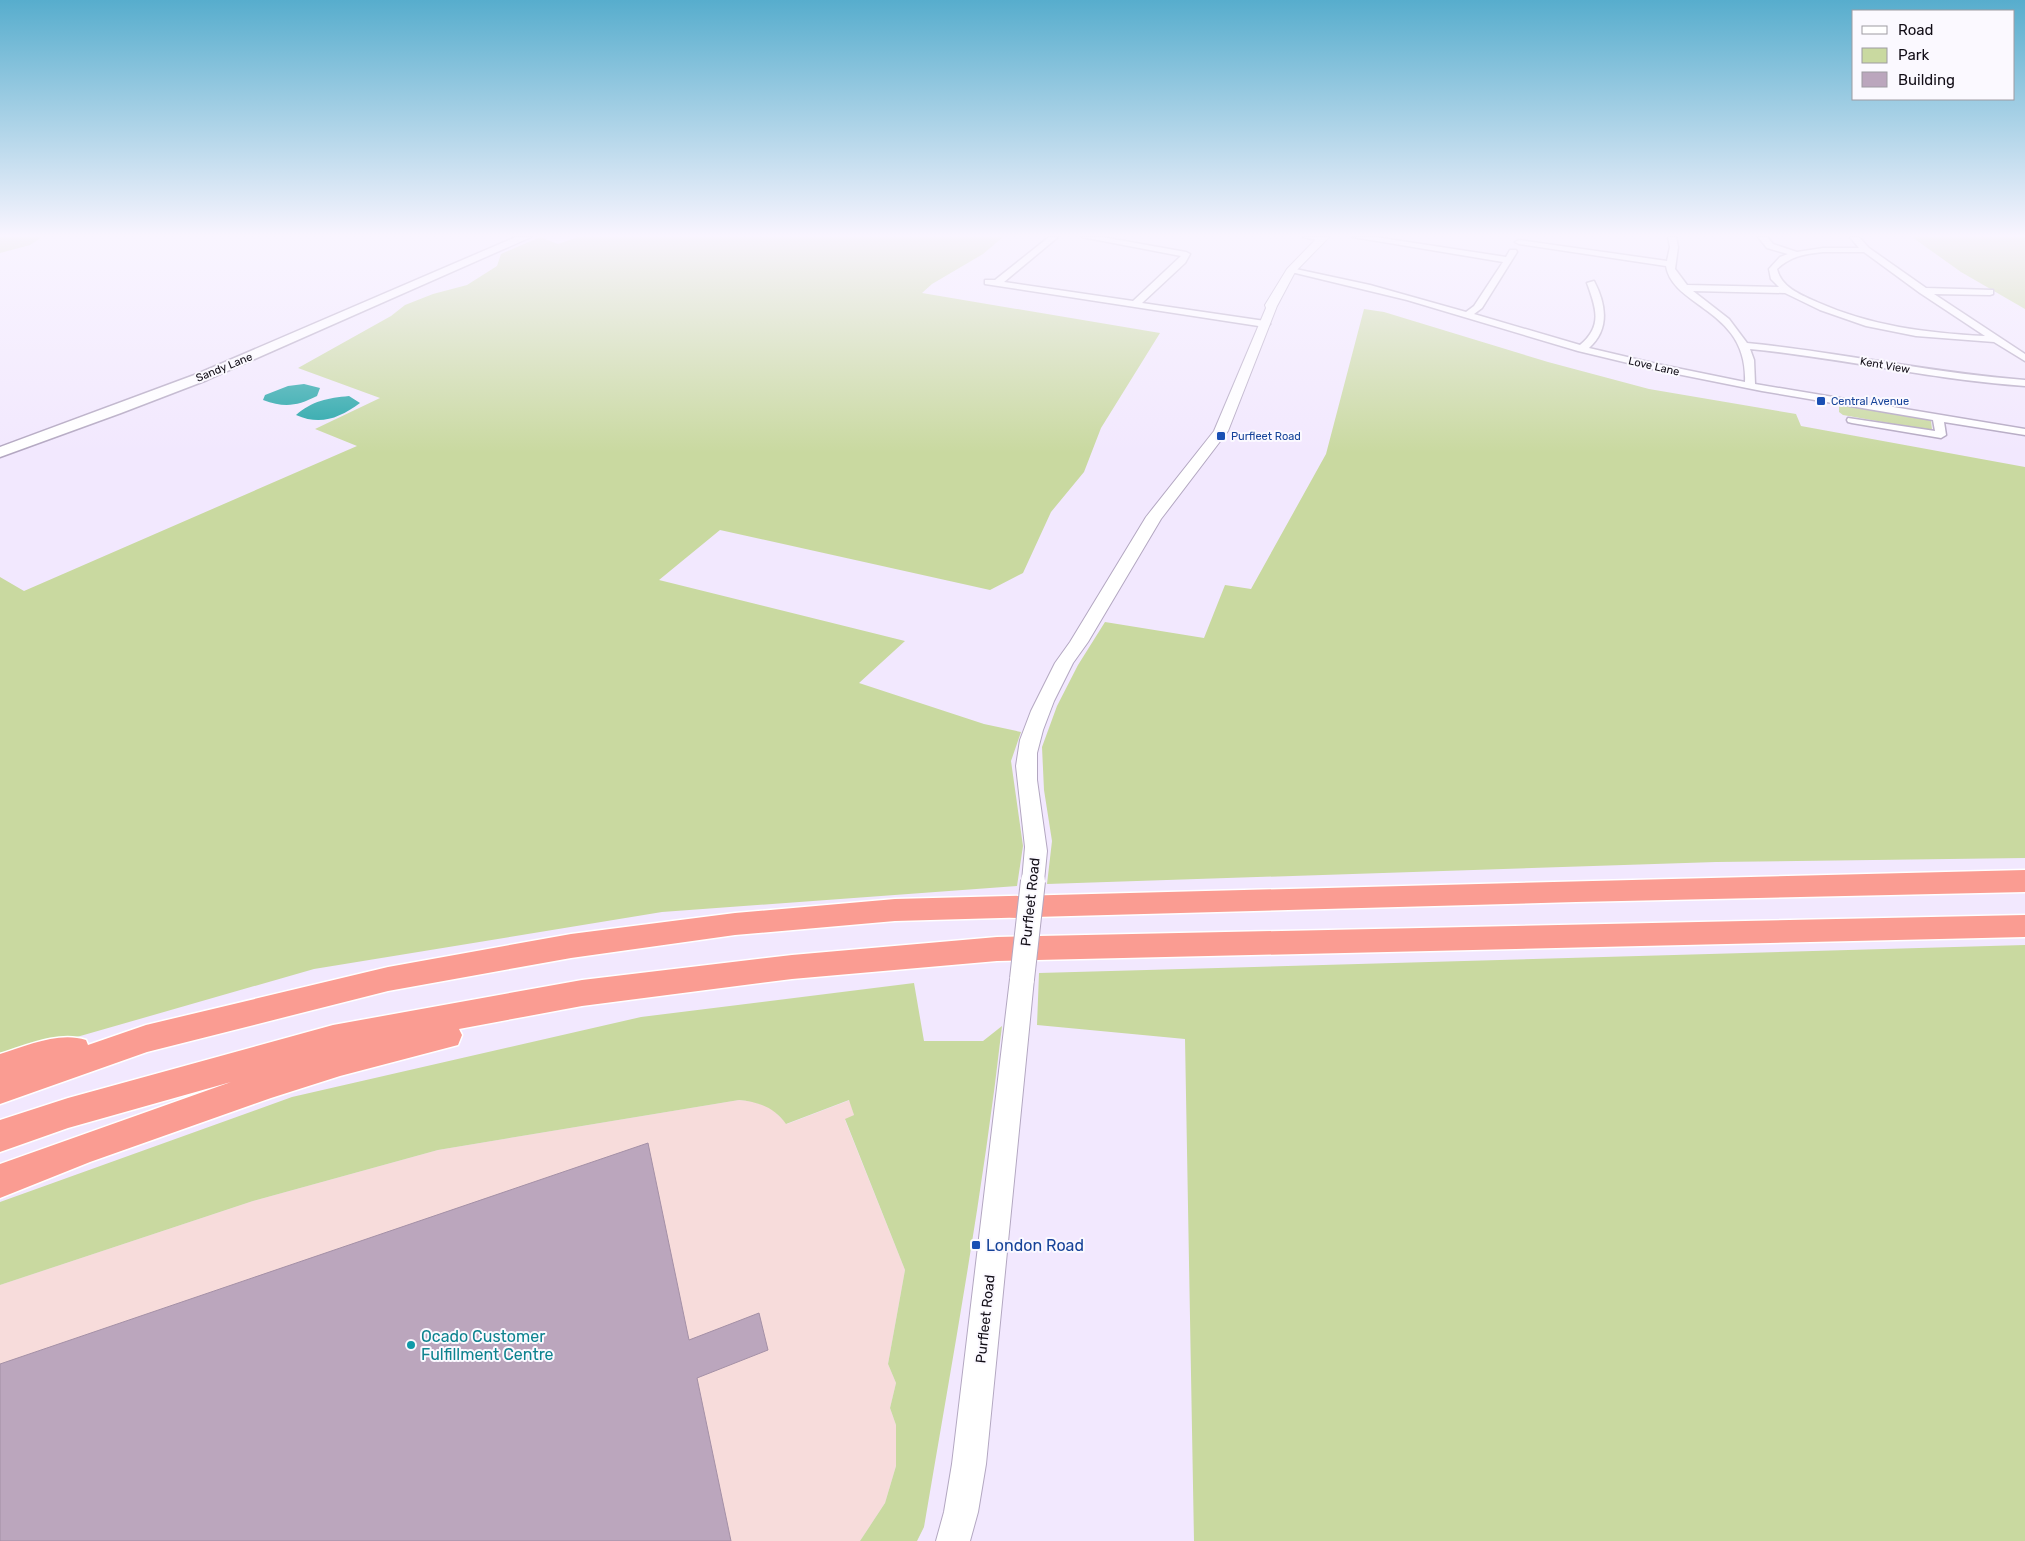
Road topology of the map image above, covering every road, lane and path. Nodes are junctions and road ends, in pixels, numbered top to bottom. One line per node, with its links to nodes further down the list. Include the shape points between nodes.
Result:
1 (359, 309): 23 (main road, Sandy Lane, via 230,366)
2 (1161, 309): 13 (street)
3 (1272, 309): 13 (street, Purfleet Road)
4 (1449, 309): 12 (street, Love Lane)
5 (1476, 309): 12 (street)
6 (1601, 309): 16 (street, via 1602,318 1595,335)
7 (1712, 309): 15 (street, via 1733,328)
8 (1825, 309): 14 (street, via 1870,324 1920,334)
9 (1951, 309): 11 (street)
10 (1934, 310): 11 (street)
11 (1957, 313): 14 (street)
12 (1468, 314): 16 (street, Love Lane)
13 (1266, 324): 32 (street, Purfleet Road, bridge, via 1221,430 1154,517 1050,689 1029,742 1027,782 1036,848 1033,881 969,1464)
14 (1997, 339): 17 (street)
15 (1745, 346): 18 (street, Kent View, via 1823,354 1959,377); 19 (street, via 1751,368)
16 (1582, 348): 19 (street, Love Lane, via 1657,368)
17 (2025, 358)
18 (2025, 383)
19 (1750, 385): 20 (street, Love Lane)
20 (1938, 417): 21 (street, via 1941,435); 22 (street, Love Lane)
21 (1852, 420)
22 (2025, 432)
23 (0, 452)
24 (2025, 881): 27 (highway, via 886,911 735,924 571,946 388,979)
25 (2025, 926): 26 (highway, via 997,949 792,967)
26 (582, 993): 30 (highway, via 333,1039 68,1113); 31 (highway, via 531,1017 391,1047 255,1088)
27 (146, 1039): 28 (highway, via 47,1054); 29 (highway)
28 (0, 1068)
29 (0, 1089)
30 (0, 1136)
31 (0, 1181)
32 (953, 1541)

